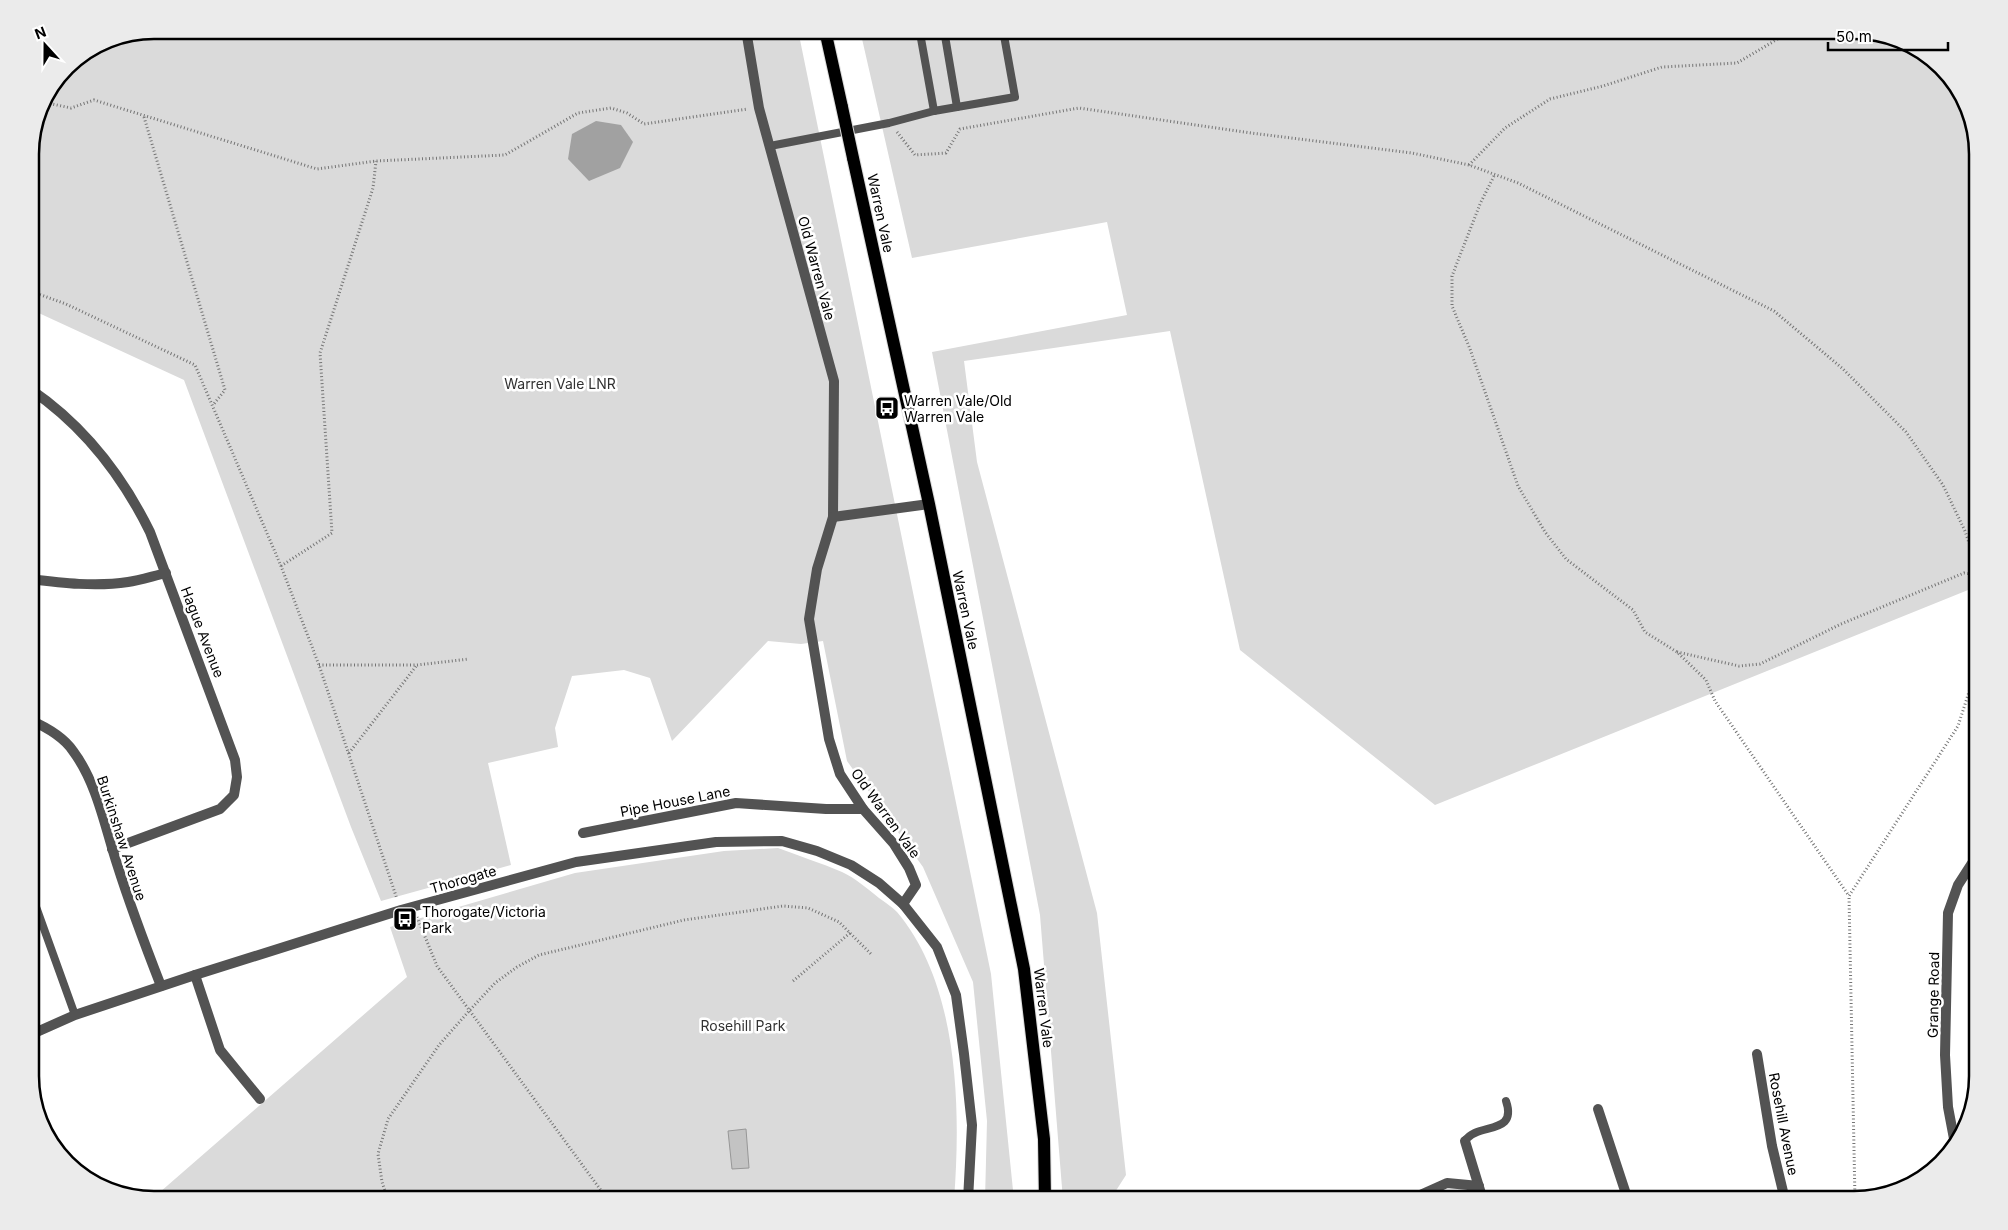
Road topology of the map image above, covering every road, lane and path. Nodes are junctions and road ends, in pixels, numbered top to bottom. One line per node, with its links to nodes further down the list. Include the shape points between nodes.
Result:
1 (748, 39): 9 (street, Old Warren Vale)
2 (827, 39): 20 (main road, Warren Vale, bridge)
3 (921, 39): 10 (lane)
4 (946, 39): 8 (lane)
5 (1005, 39): 8 (lane, via 1015,97)
6 (1778, 39): 15 (path, via 1737,63 1662,66 1603,86 1550,99 1505,128)
7 (51, 104): 11 (path, via 71,108 94,100)
8 (957, 107): 10 (lane)
9 (759, 108): 13 (street, Old Warren Vale); 14 (path, via 644,124 611,108 578,113 505,155)
10 (934, 111): 12 (lane)
11 (144, 117): 14 (path, via 317,170); 19 (path, via 225,390)
12 (890, 123): 13 (lane); 15 (path, via 916,155 946,152 960,129 1079,108 1412,153)
13 (770, 146): 21 (street, Old Warren Vale, via 834,381)
14 (376, 161): 23 (path, via 373,188 320,353 332,534)
15 (1469, 165): 16 (path)
16 (1494, 176): 22 (path, via 1518,183 1774,311 1842,369 1906,432 1943,485); 27 (path, via 1452,276 1452,306 1518,486 1545,532 1566,559 1633,610 1646,632)
17 (39, 294): 19 (path, via 195,366)
18 (39, 396): 24 (street, Hague Avenue, via 81,431 119,476 150,532)
19 (213, 405): 23 (path)
20 (929, 504): 21 (street); 61 (main road, Warren Vale, via 1024,969 1044,1139)
21 (833, 517): 34 (street, Old Warren Vale, via 817,569 809,619 829,739 840,774)
22 (1969, 540)
23 (281, 566): 29 (path)
24 (166, 573): 26 (street, via 127,582 92,584); 36 (street, Hague Avenue, via 235,760 234,795 220,809 207,815)
25 (1969, 574): 27 (path, via 1841,624 1760,664 1739,666)
26 (39, 580)
27 (1678, 652): 38 (path, via 1706,680 1715,701)
28 (469, 659): 30 (path)
29 (319, 665): 30 (path); 33 (path)
30 (418, 665): 33 (path)
31 (1969, 692): 38 (path, via 1958,726)
32 (39, 725): 36 (street, Burkinshaw Avenue, via 73,750 93,788)
33 (348, 754): 41 (path)
34 (863, 808): 35 (street, Pipe House Lane, via 736,803); 39 (street, Old Warren Vale, via 894,844 909,868 916,885)
35 (582, 832)
36 (112, 849): 47 (street, Burkinshaw Avenue)
37 (1969, 868): 55 (street, Grange Road, via 1958,884 1948,913 1945,1055)
38 (1849, 896): 66 (path)
39 (903, 904): 40 (street, Thorogate, via 851,865 782,841 716,842 576,862); 60 (street, via 937,947 956,995 972,1125)
40 (413, 907): 41 (street, Thorogate); 48 (path, via 437,966)
41 (401, 910): 45 (street, Thorogate)
42 (39, 915): 49 (lane)
43 (850, 933): 44 (path); 46 (path); 48 (path, via 839,922 808,908 783,906 684,920 539,955 495,983)
44 (871, 954)
45 (195, 975): 47 (street, Thorogate); 52 (street, via 220,1050)
46 (793, 981)
47 (161, 986): 49 (street, Thorogate)
48 (469, 1011): 58 (path, via 439,1045 388,1119 378,1154); 59 (path)
49 (75, 1016): 50 (street, Thorogate)
50 (39, 1031)
51 (1757, 1054): 65 (street, Rosehill Avenue)
52 (260, 1099)
53 (1506, 1102): 56 (lane, via 1509,1110 1502,1124 1471,1135)
54 (1598, 1110): 64 (street)
55 (1953, 1135)
56 (1465, 1141): 57 (street)
57 (1479, 1186): 62 (street, via 1447,1183); 63 (street)
58 (385, 1191)
59 (601, 1191)
60 (968, 1191)
61 (1045, 1191)
62 (1429, 1191)
63 (1480, 1191)
64 (1625, 1191)
65 (1783, 1191)
66 (1854, 1191)

